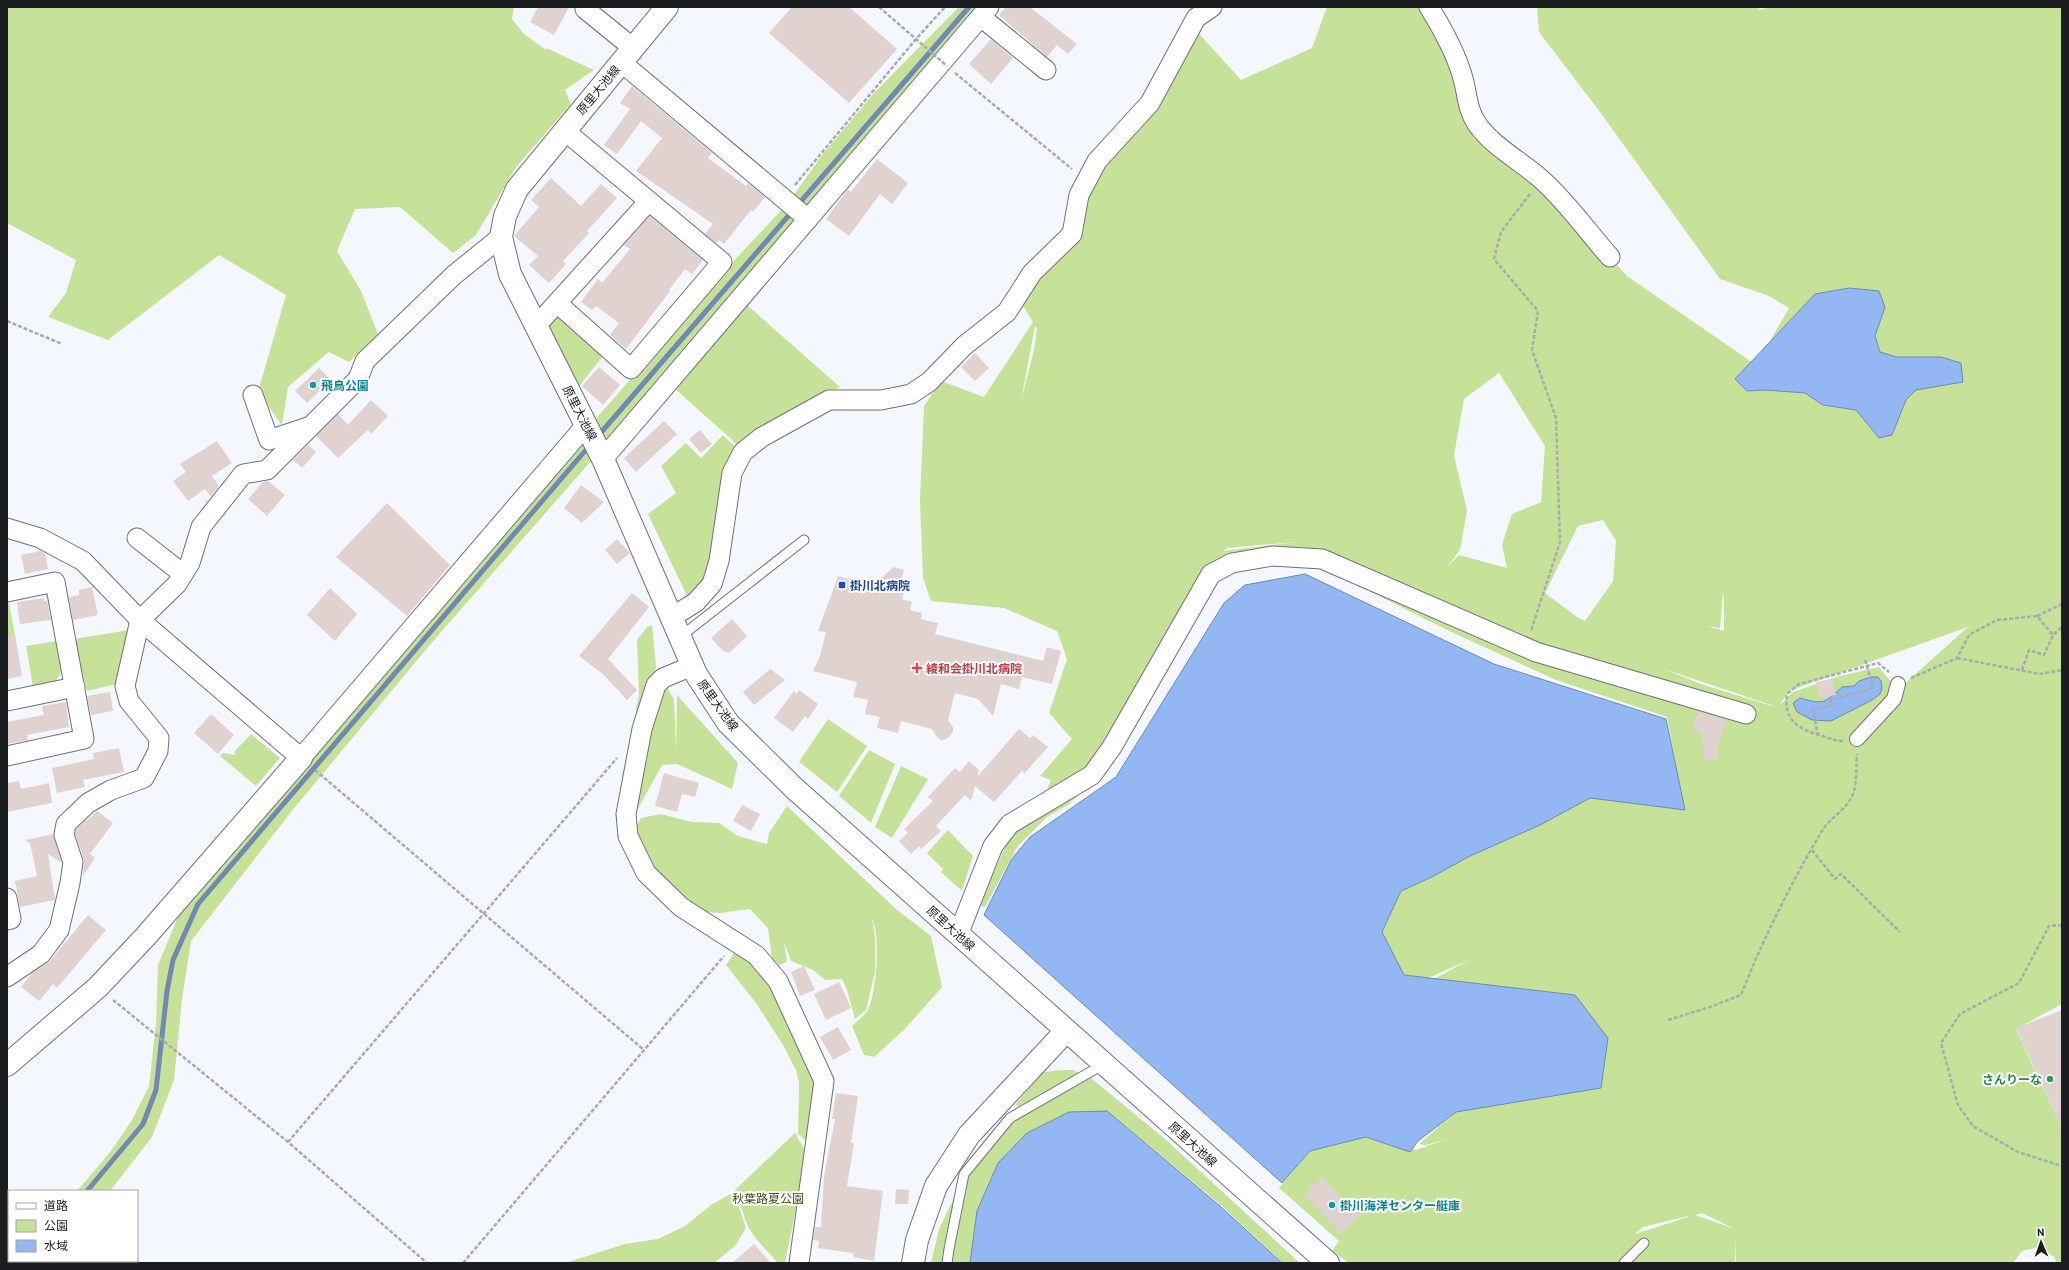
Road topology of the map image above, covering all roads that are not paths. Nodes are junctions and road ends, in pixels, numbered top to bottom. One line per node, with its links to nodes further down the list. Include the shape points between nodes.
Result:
1 (667, 7): 6 (main road, 原里大池線)
2 (1212, 7): 24 (street, via 1196,18 1150,104 1097,161 1079,195 1072,234 1032,273 1007,312 964,346 929,382 911,394 881,400 829,400 762,437 743,452 732,473 719,561 712,584 696,602)
3 (1429, 7): 12 (street, via 1444,31 1459,66 1468,108 1477,124 1495,142 1542,179)
4 (585, 9): 6 (street)
5 (985, 12): 7 (street); 10 (street, via 945,64)
6 (627, 55): 8 (main road, 原里大池線); 10 (street)
7 (1046, 70)
8 (565, 131): 9 (street); 11 (main road, 原里大池線, via 517,189 505,216)
9 (649, 201): 13 (street); 13 (street, via 722,262 631,369)
10 (807, 218): 18 (street)
11 (502, 237): 14 (main road, 原里大池線, via 510,274); 16 (street, via 454,275 365,361 358,379)
12 (1610, 257)
13 (557, 303): 14 (street)
14 (536, 326): 17 (main road, 原里大池線)
15 (252, 395): 16 (street, via 269,440)
16 (311, 426): 22 (street, via 267,470 243,474 201,527 191,561)
17 (588, 428): 18 (main road, 原里大池線); 34 (street)
18 (602, 457): 24 (main road, 原里大池線)
19 (7, 528): 25 (street, via 40,538 83,561)
20 (137, 538): 22 (street)
21 (804, 540): 26 (lane)
22 (183, 574): 25 (street)
23 (7, 592): 29 (street, via 55,582)
24 (672, 617): 26 (main road, 原里大池線)
25 (140, 620): 34 (street); 38 (street, via 125,686 129,701 159,738 158,751 144,778 111,790 88,803 66,824 64,835 73,862 59,930 41,954)
26 (680, 637): 27 (main road, 原里大池線)
27 (692, 666): 37 (main road, 原里大池線, via 734,728 794,788); 43 (street, via 663,678 656,685 642,729 626,814 628,836 646,874 682,907 756,955 778,981 824,1080)
28 (1898, 684): 32 (street, via 1894,699)
29 (75, 687): 30 (street); 33 (street, via 84,739)
30 (7, 701)
31 (1746, 714): 37 (street, via 1526,648 1322,559 1272,556 1232,563 1211,574 1112,748 1092,775 1010,824 993,846)
32 (1857, 739)
33 (7, 756)
34 (301, 758): 40 (main road, via 146,936 98,987)
35 (7, 898): 36 (street, via 11,919)
36 (7, 920)
37 (958, 934): 39 (main road, 原里大池線)
38 (7, 977)
39 (1066, 1031): 41 (main road, 原里大池線); 44 (main road, via 965,1142 936,1186 917,1240)
40 (7, 1064)
41 (1104, 1064): 45 (lane, via 1010,1118 964,1174); 46 (main road, 原里大池線)
42 (1644, 1243): 47 (lane)
43 (799, 1263)
44 (913, 1263)
45 (948, 1263)
46 (1328, 1263)
47 (1624, 1263)

